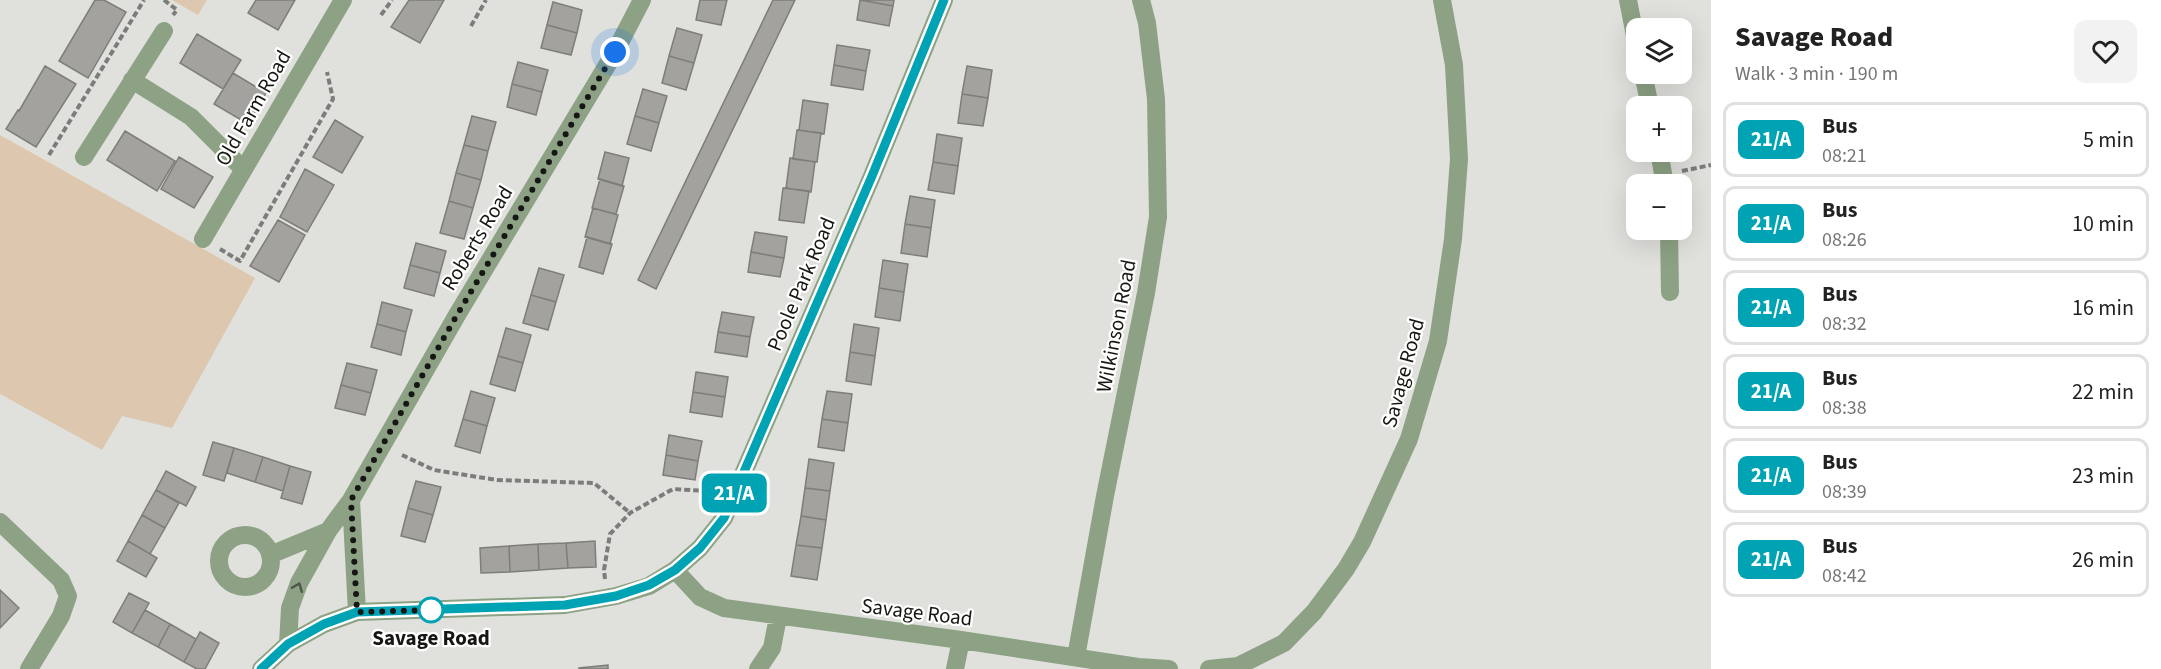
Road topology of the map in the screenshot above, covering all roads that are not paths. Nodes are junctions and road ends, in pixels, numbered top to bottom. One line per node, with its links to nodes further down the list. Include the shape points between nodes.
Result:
1 (343, 0): 11 (street, Old Farm Road)
2 (642, 0): 15 (street, Roberts Road)
3 (944, 0): 19 (street, Poole Park Road, via 724,518 700,548)
4 (1141, 0): 24 (street, Wilkinson Road, via 1156,99 1158,217)
5 (1442, 0): 25 (street, Savage Road, via 1454,65 1459,159 1453,239 1438,341 1418,411 1391,481 1346,569 1284,644)
6 (1628, 0): 7 (street)
7 (1632, 18)
8 (164, 31): 9 (street)
9 (132, 80): 10 (street); 11 (street, via 191,117)
10 (84, 157)
11 (243, 169): 12 (street, Old Farm Road)
12 (203, 239)
13 (1669, 240): 14 (street)
14 (1670, 292)
15 (351, 500): 17 (street, Roberts Road); 20 (street)
16 (0, 522): 26 (street, via 61,580 68,596 61,616)
17 (328, 531): 18 (street); 23 (street, Roberts Road, one-way to 17, via 290,608)
18 (270, 555)
19 (675, 570): 20 (street, via 649,585 565,605); 21 (street, Savage Road, via 700,597 724,608)
20 (357, 612): 23 (street)
21 (778, 616): 22 (street, Savage Road); 28 (street, via 772,648)
22 (961, 640): 24 (street, Savage Road); 29 (street)
23 (288, 644): 27 (street)
24 (1076, 657): 30 (street, Savage Road)
25 (1238, 668): 31 (street, Savage Road)
26 (29, 669)
27 (261, 669)
28 (758, 669)
29 (955, 669)
30 (1169, 669)
31 (1209, 669)

